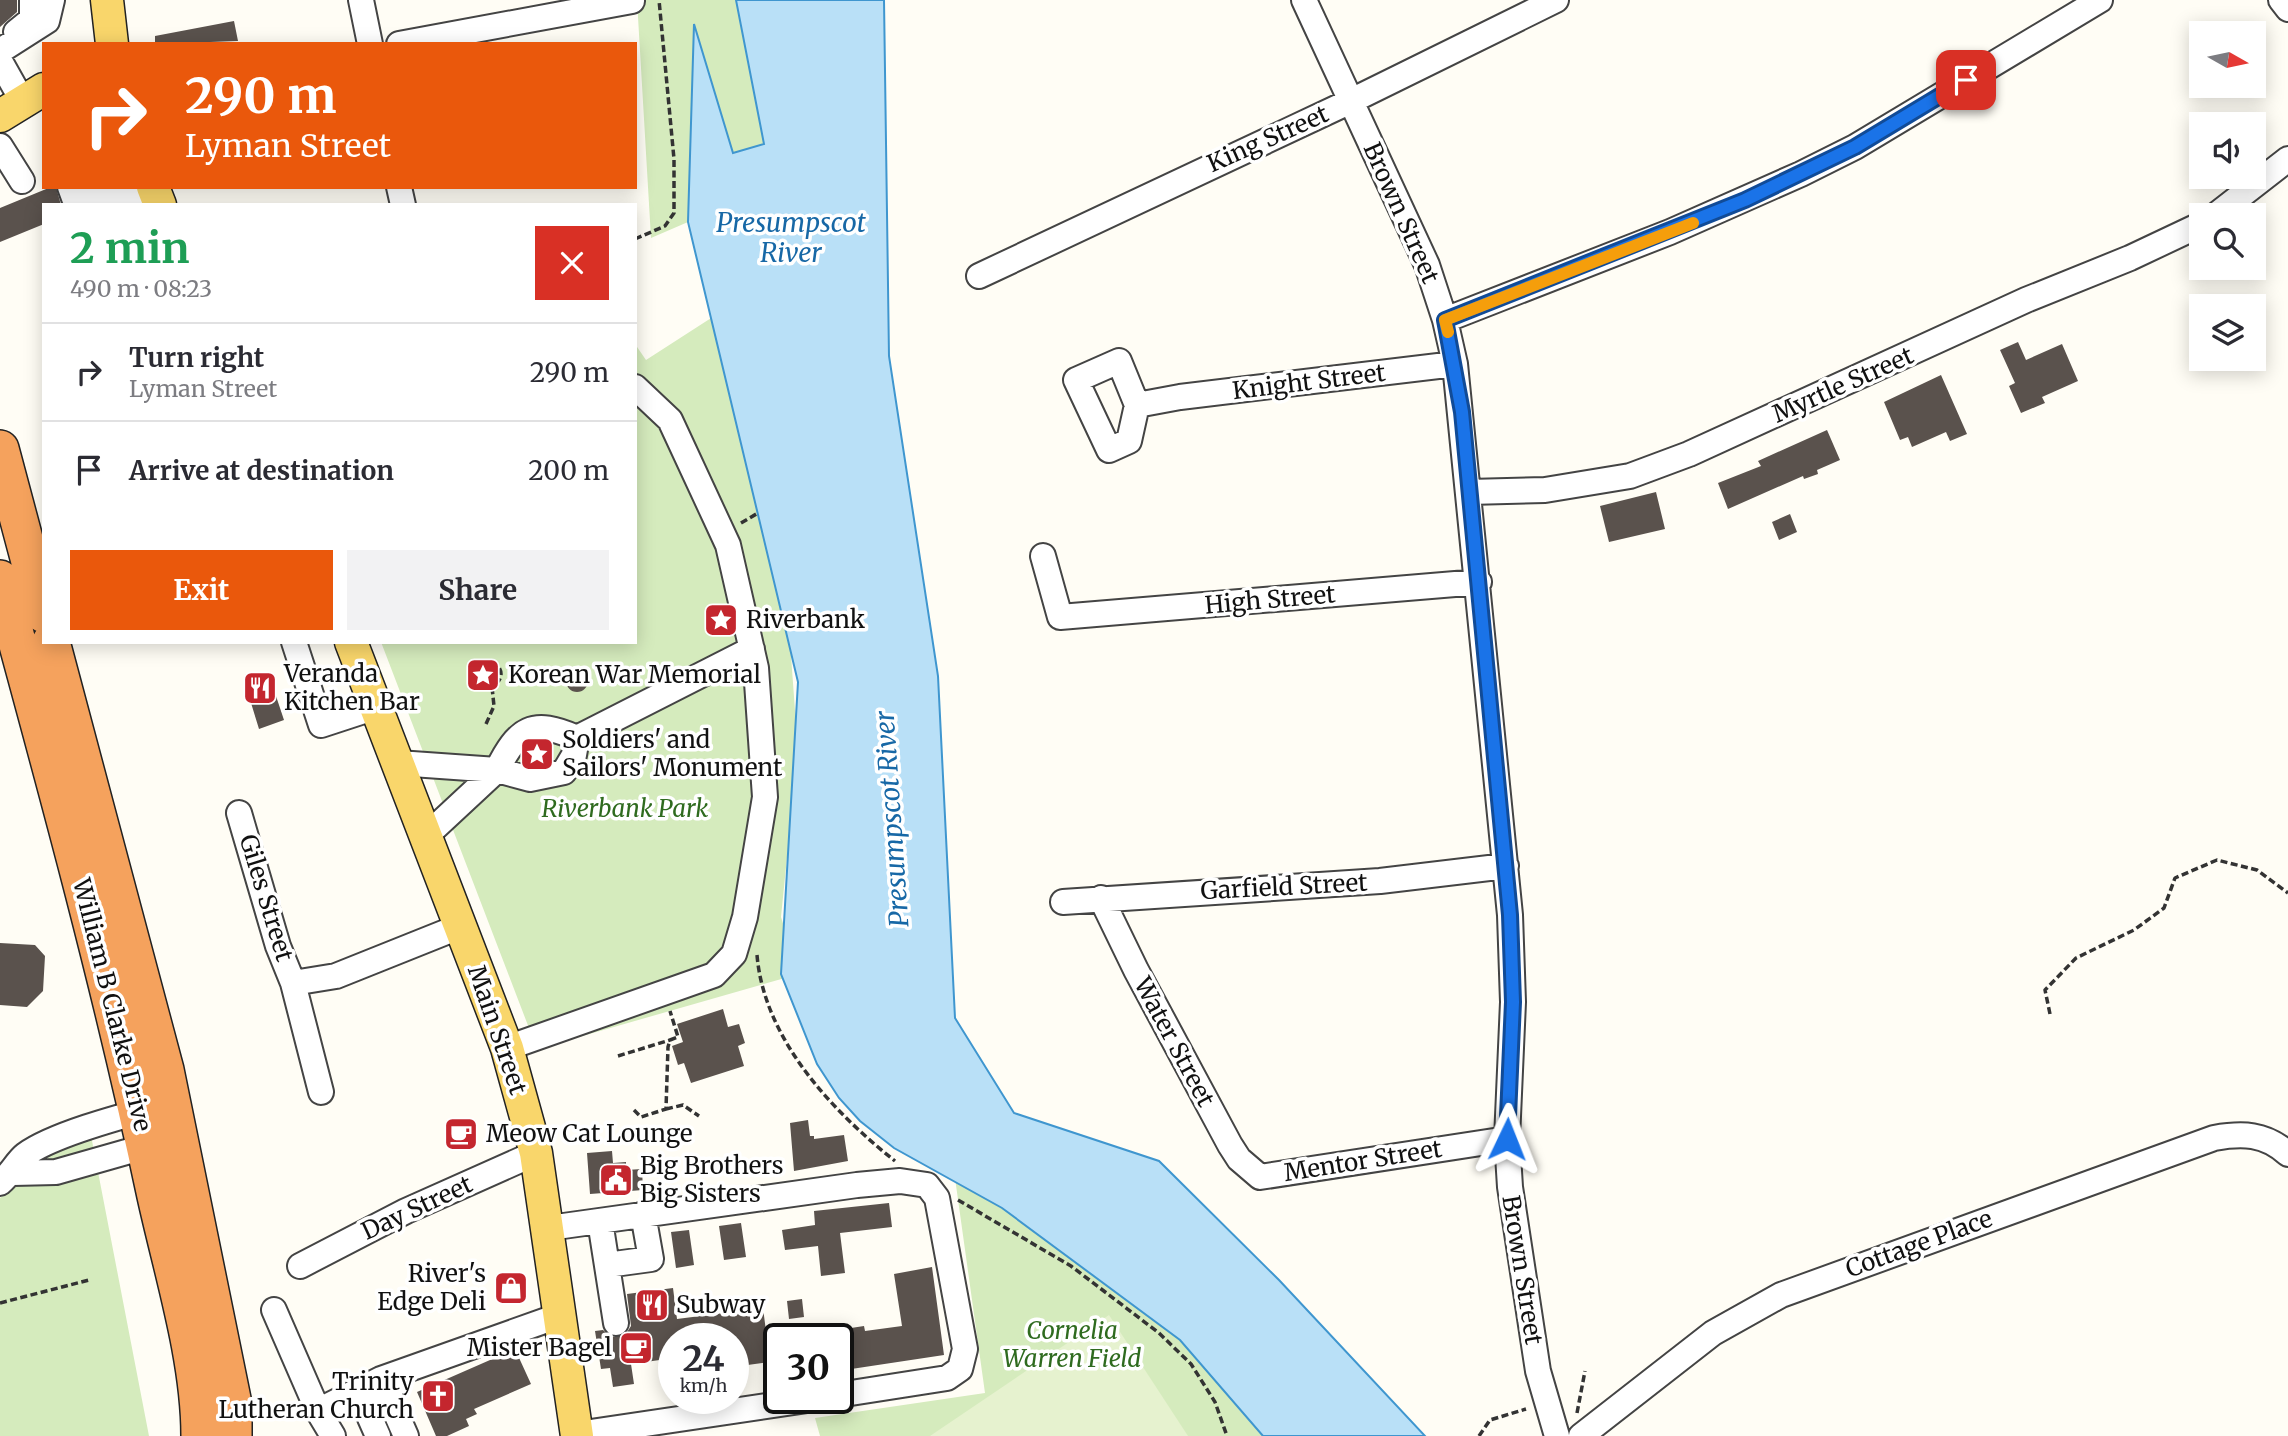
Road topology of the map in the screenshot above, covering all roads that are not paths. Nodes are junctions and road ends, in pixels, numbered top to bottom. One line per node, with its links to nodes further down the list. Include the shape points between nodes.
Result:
1 (32, 0): 14 (street, via 32,19 15,33)
2 (52, 0): 14 (street, via 47,21)
3 (107, 0): 11 (main road)
4 (360, 0): 12 (street)
5 (1304, 0): 15 (street, Brown Street)
6 (1556, 0): 15 (street, King Street)
7 (2100, 0): 26 (street, via 1855,147 1801,174 1670,232)
8 (2281, 0): 10 (street)
9 (632, 1): 13 (street)
10 (2288, 9)
11 (112, 42)
12 (370, 42)
13 (410, 42)
14 (4, 53): 16 (street)
15 (1351, 102): 25 (street, King Street); 26 (street, Brown Street, via 1427,265)
16 (22, 103)
17 (0, 146): 19 (street)
18 (2288, 159): 23 (street)
19 (22, 181)
20 (70, 189): 21 (street, via 74,198)
21 (120, 193): 22 (main road)
22 (153, 203)
23 (2231, 203)
24 (2189, 230): 31 (street, Myrtle Street, via 1689,454 1630,476 1545,490)
25 (979, 276)
26 (1445, 320): 27 (street, Brown Street)
27 (1455, 364): 29 (street, Knight Street); 31 (street, Brown Street)
28 (637, 389): 39 (street, via 670,420 728,545)
29 (1137, 405)
30 (0, 449): 35 (highway)
31 (1469, 492): 34 (street, Brown Street)
32 (1044, 556): 34 (street, High Street, via 1060,617)
33 (0, 579): 53 (highway, William B Clarke Drive, via 97,934)
34 (1479, 582): 46 (street, Brown Street)
35 (42, 606)
36 (51, 644): 53 (highway, William B Clarke Drive)
37 (295, 644): 40 (street, via 321,725)
38 (352, 644): 40 (main road, Main Street)
39 (752, 649): 41 (street); 51 (street, via 765,797 745,917 734,954 714,975)
40 (376, 708): 42 (main road, Main Street)
41 (577, 738): 43 (street, via 554,728 529,728 512,741); 43 (street, via 564,772 530,779)
42 (398, 763): 43 (street); 45 (main road, Main Street)
43 (497, 771): 45 (street)
44 (239, 813): 50 (street, Giles Street)
45 (426, 836): 49 (main road, Main Street)
46 (1506, 866): 47 (street, Garfield Street, via 1380,881); 54 (street, Brown Street, via 1513,1002)
47 (1101, 898): 48 (street, Garfield Street); 57 (street, Water Street, via 1230,1144)
48 (1063, 902)
49 (461, 926): 50 (street, Giles Street, via 336,976); 51 (main road, Main Street)
50 (293, 983): 52 (street, Giles Street)
51 (507, 1048): 55 (main road, Main Street)
52 (321, 1091)
53 (159, 1125): 58 (street, via 56,1172); 58 (street, via 61,1139 23,1156); 73 (highway, William B Clarke Drive); 74 (highway, William B Clarke Drive, via 233,1404)
54 (1507, 1139): 57 (street, Mentor Street); 71 (street, Brown Street, via 1515,1236 1545,1401)
55 (536, 1153): 61 (main road, Main Street); 63 (street, Day Street, via 406,1211)
56 (2288, 1154): 71 (street, Cottage Place, via 2262,1136 2214,1138 1781,1295 1713,1333)
57 (1260, 1177)
58 (6, 1178)
59 (643, 1214): 60 (street); 62 (street, via 651,1259); 68 (street, via 900,1181 927,1185 937,1198 948,1248 965,1349 960,1369 947,1378)
60 (600, 1221): 61 (street); 62 (street)
61 (548, 1228): 65 (main road, Main Street)
62 (607, 1265): 66 (street)
63 (300, 1266)
64 (274, 1310): 70 (street)
65 (561, 1315): 67 (street); 72 (main road, Main Street)
66 (616, 1323)
67 (373, 1383): 70 (street); 76 (street, via 370,1418); 77 (street)
68 (854, 1393)
69 (763, 1407): 72 (street)
70 (317, 1411): 75 (street)
71 (1571, 1431)
72 (577, 1435)
73 (200, 1436)
74 (233, 1436)
75 (333, 1436)
76 (378, 1436)
77 (406, 1436)

